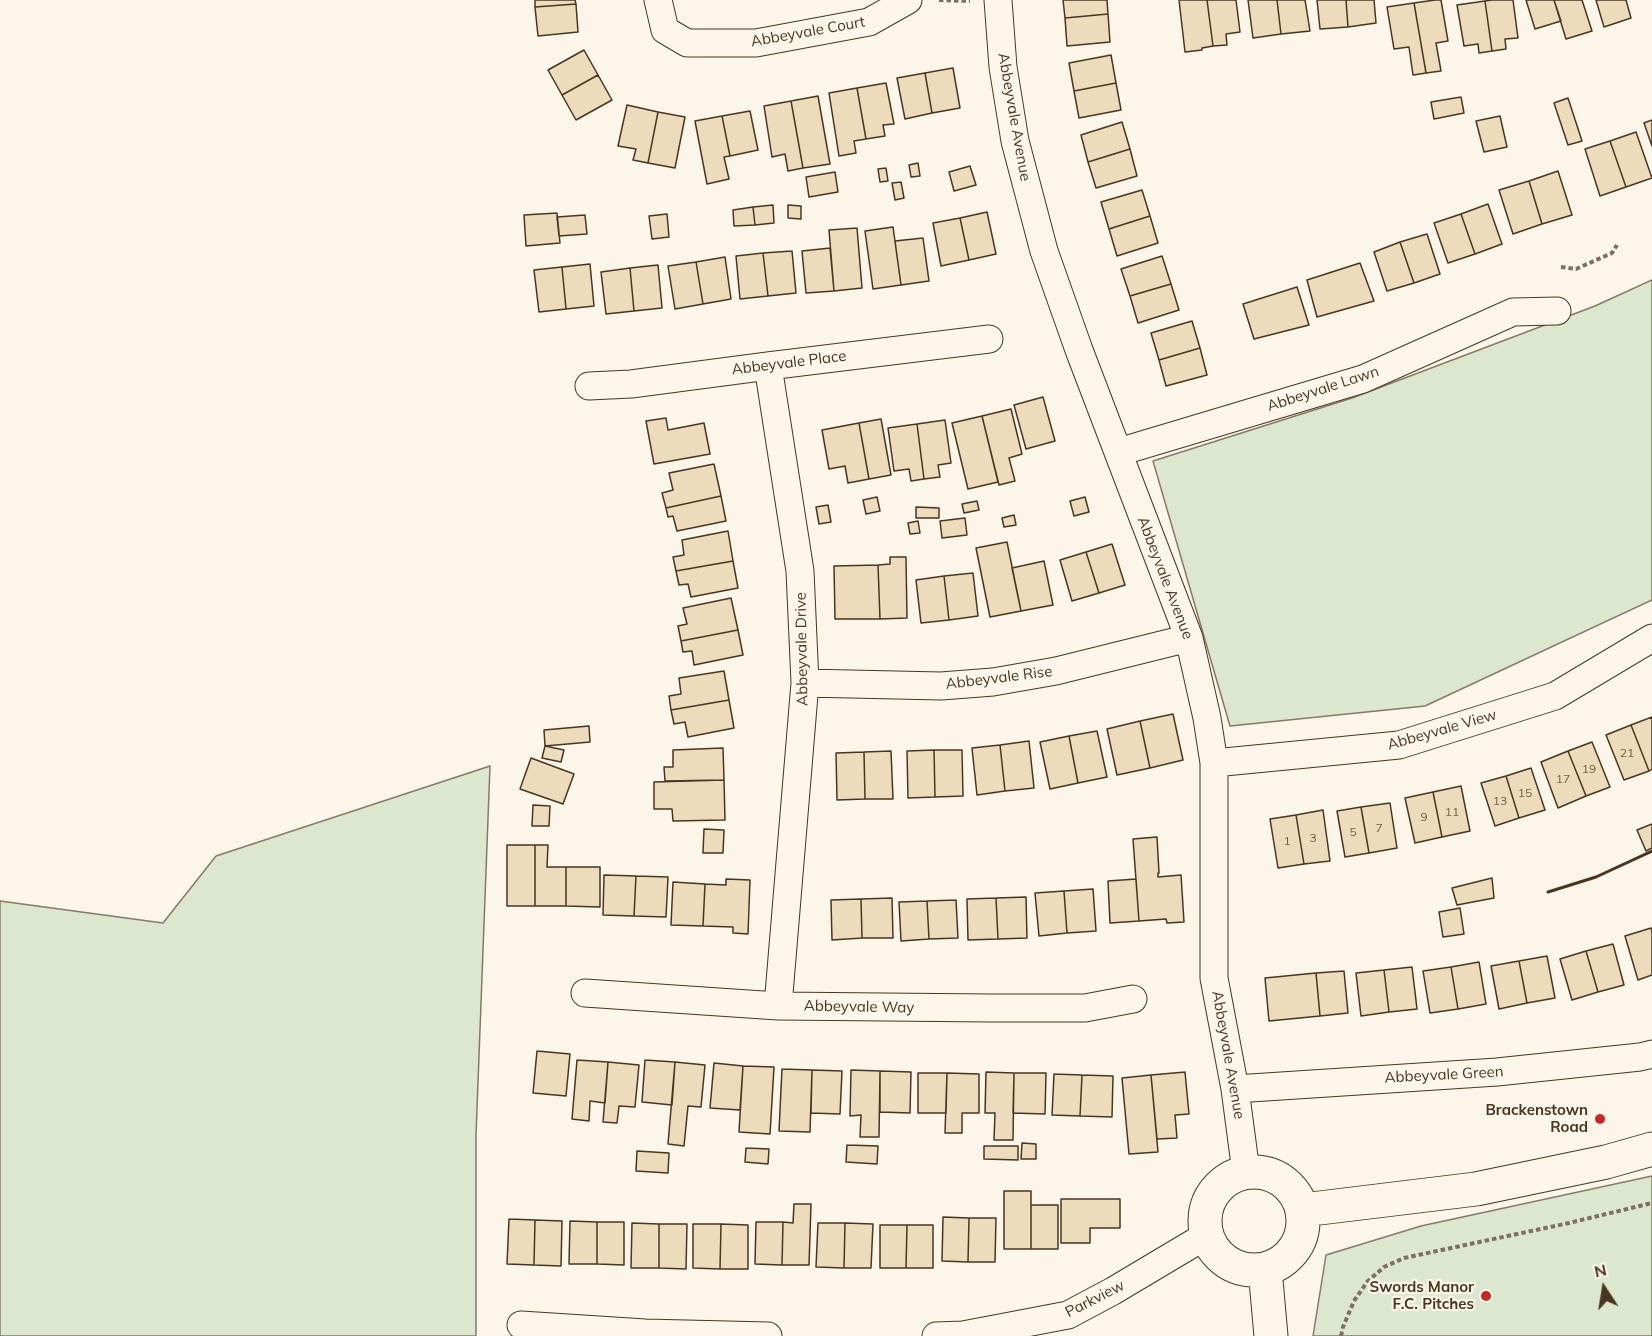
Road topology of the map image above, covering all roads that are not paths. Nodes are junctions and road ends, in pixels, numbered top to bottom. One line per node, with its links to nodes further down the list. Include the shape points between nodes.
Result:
1 (658, 0): 2 (street, Abbeyvale Court, via 665,30 687,43 756,43 868,22)
2 (908, 0)
3 (998, 0): 8 (street, Abbeyvale Avenue, via 1003,67 1027,191 1079,350)
4 (1557, 311): 8 (street, Abbeyvale Lawn, via 1513,312 1363,379)
5 (989, 339): 6 (street, Abbeyvale Place)
6 (768, 366): 7 (street, Abbeyvale Place); 11 (street, Abbeyvale Drive, via 800,571)
7 (589, 386)
8 (1119, 452): 9 (street, Abbeyvale Avenue)
9 (1189, 638): 11 (street, Abbeyvale Rise, via 1056,671 993,682 941,686); 12 (street, Abbeyvale Avenue)
10 (1652, 638): 12 (street, Abbeyvale View, via 1555,696 1399,745)
11 (805, 683): 15 (street, Abbeyvale Drive)
12 (1214, 763): 17 (street, Abbeyvale Avenue, via 1214,978)
13 (585, 993): 15 (street, Abbeyvale Way)
14 (1132, 999): 15 (street, Abbeyvale Way, via 1085,1008)
15 (778, 1006)
16 (1652, 1054): 17 (street, Abbeyvale Green, via 1497,1072)
17 (1235, 1089): 19 (street, Abbeyvale Avenue)
18 (1652, 1149): 20 (street, via 1476,1189)
19 (1246, 1172): 20 (street, via 1261,1172 1288,1184); 21 (street, via 1217,1188 1208,1202)
20 (1303, 1210): 22 (street, via 1304,1226 1292,1254)
21 (1206, 1235): 22 (street, via 1223,1260 1250,1271); 26 (street, Parkview, via 1068,1315 963,1335)
22 (1265, 1269): 27 (street)
23 (521, 1325): 24 (street)
24 (645, 1335): 25 (street)
25 (768, 1336)
26 (936, 1336)
27 (1271, 1336)

